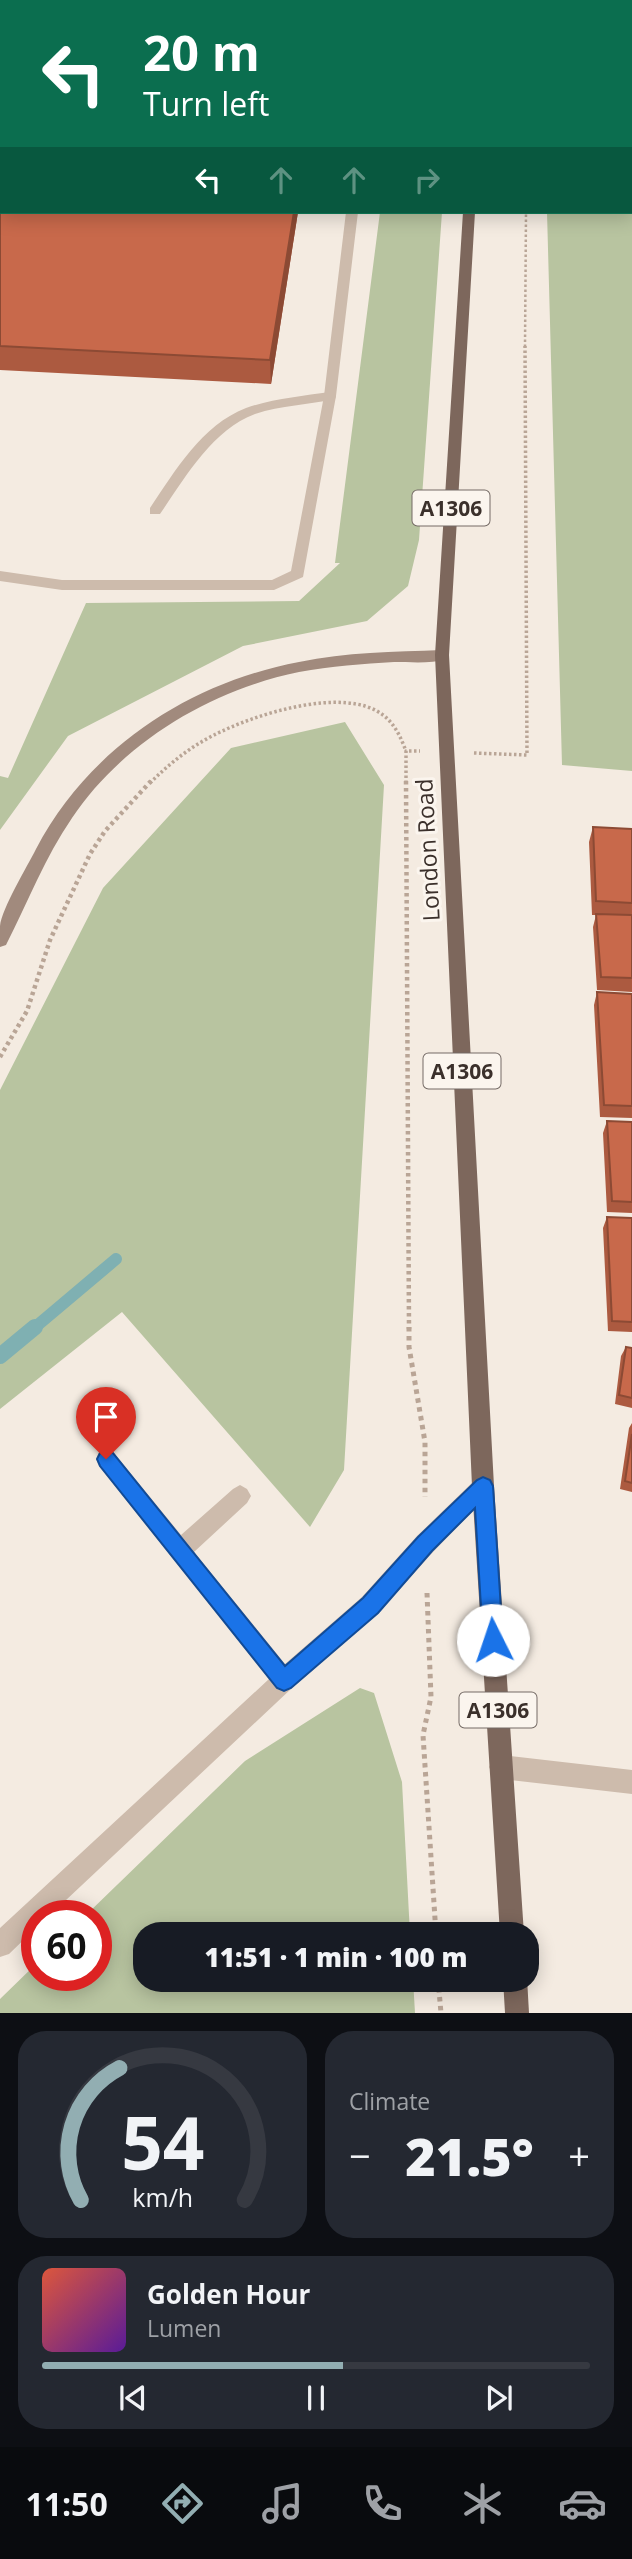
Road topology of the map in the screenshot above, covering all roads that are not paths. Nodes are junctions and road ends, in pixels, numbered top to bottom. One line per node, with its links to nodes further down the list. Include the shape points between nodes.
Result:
1 (352, 214): 3 (street)
2 (469, 214): 6 (main road, London Road / A1306)
3 (330, 396): 4 (street, via 249,411 228,422 205,444); 5 (street, via 298,574 274,584 62,585)
4 (155, 511)
5 (0, 576)
6 (442, 655): 7 (street, via 296,667 229,688 171,715 122,751 77,798); 10 (main road, London Road / A1306)
7 (7, 910): 8 (street)
8 (0, 940)
9 (106, 1459): 12 (street)
10 (483, 1486): 13 (street, via 370,1605); 14 (main road, A1306)
11 (240, 1496): 12 (street)
12 (180, 1550): 13 (street)
13 (284, 1680): 17 (street)
14 (501, 1767): 15 (street); 16 (main road, A1306)
15 (632, 1782)
16 (511, 1922)
17 (0, 1945)
18 (516, 1992): 19 (main road)
19 (517, 2013)

